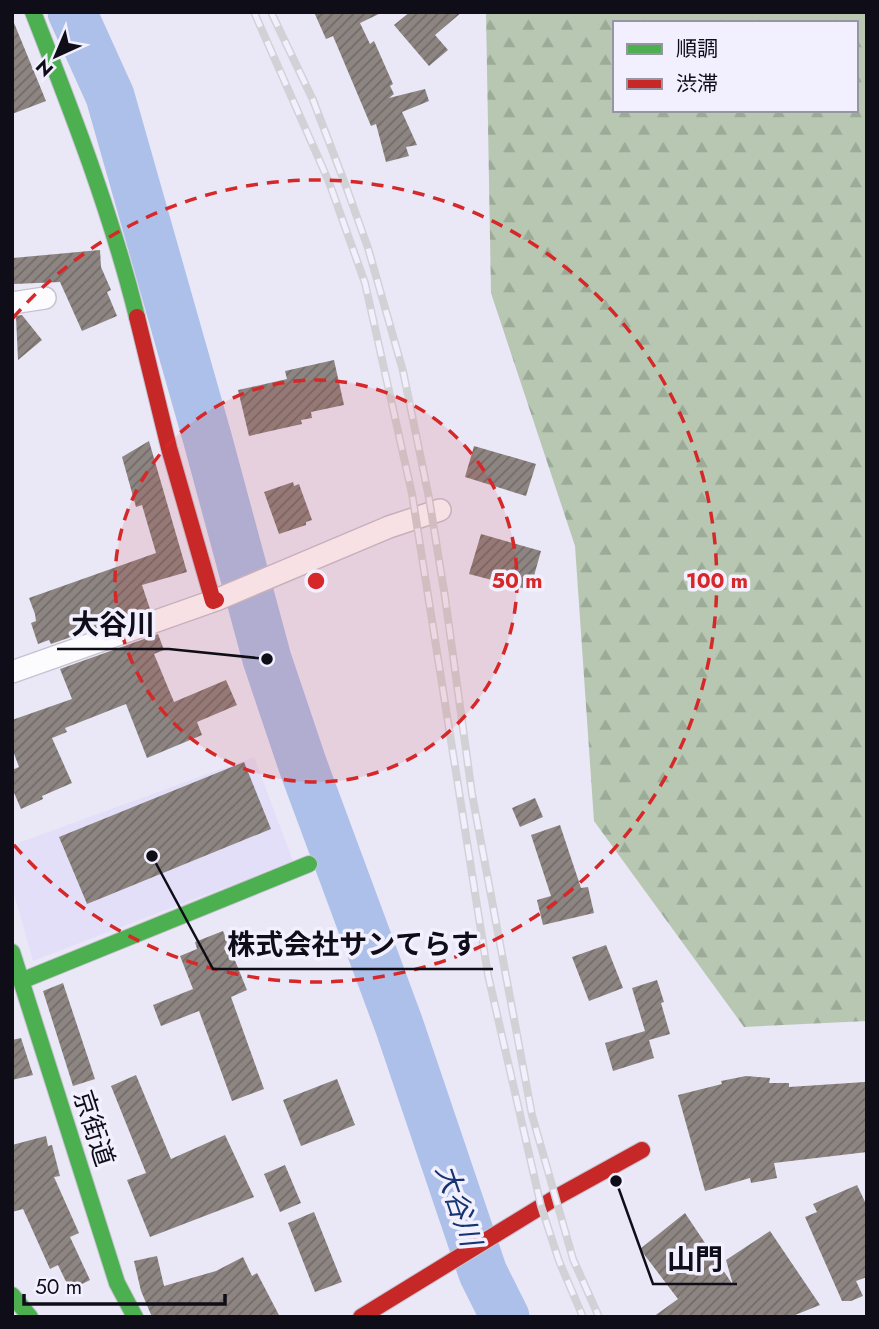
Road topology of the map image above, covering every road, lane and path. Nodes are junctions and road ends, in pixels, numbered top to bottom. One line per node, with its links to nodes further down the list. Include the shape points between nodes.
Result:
1 (33, 12): 5 (street, via 81,135 127,276 166,436)
2 (45, 298): 3 (street)
3 (12, 303)
4 (440, 510): 5 (street)
5 (215, 600): 6 (street)
6 (12, 672)
7 (309, 864): 9 (street)
8 (12, 952): 9 (street, 京街道)
9 (21, 981): 13 (street, 京街道, via 117,1283)
10 (642, 1150): 14 (street)
11 (12, 1295): 12 (street)
12 (30, 1317)
13 (135, 1317)
14 (361, 1317)

